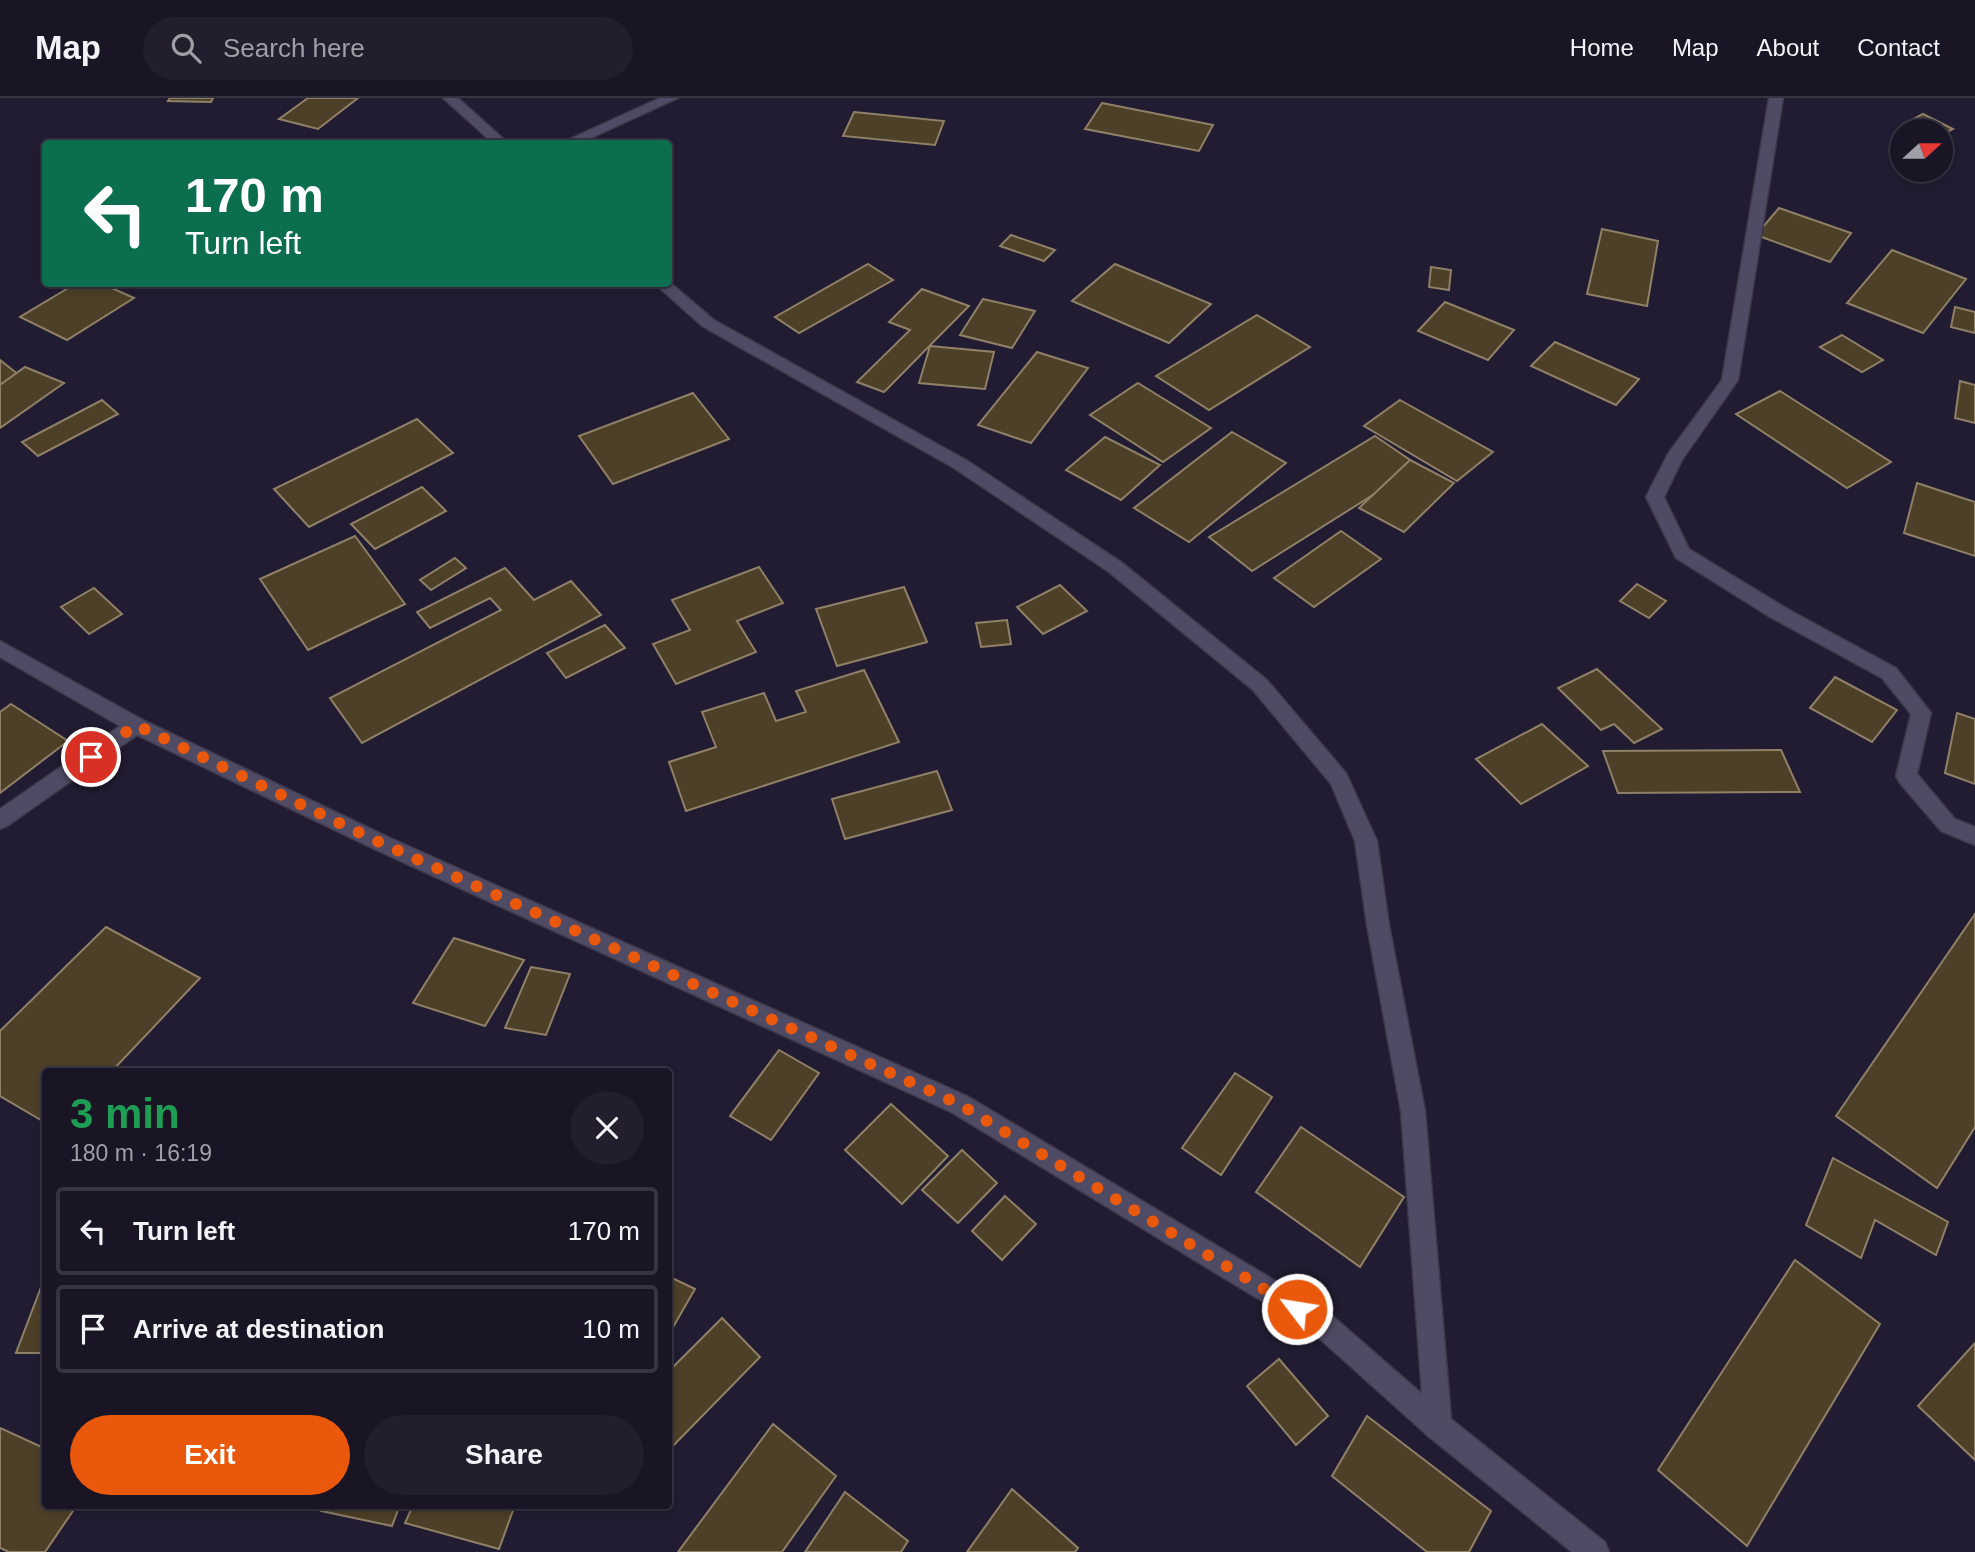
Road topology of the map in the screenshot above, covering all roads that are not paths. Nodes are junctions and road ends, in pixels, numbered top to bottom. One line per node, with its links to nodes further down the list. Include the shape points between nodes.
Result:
1 (450, 98): 4 (street)
2 (671, 98): 5 (street)
3 (1776, 98): 10 (street, via 1730,380 1674,458 1655,497 1682,553 1889,673 1922,713 1906,776 1948,825)
4 (498, 140)
5 (574, 140)
6 (666, 287): 11 (street, via 708,323 960,464 1115,567 1260,685 1339,779 1366,841 1413,1111)
7 (0, 648): 8 (street)
8 (136, 725): 9 (street); 11 (street, via 381,843 959,1104 1320,1322)
9 (0, 820)
10 (1975, 836)
11 (1438, 1426): 12 (street)
12 (1594, 1552)

